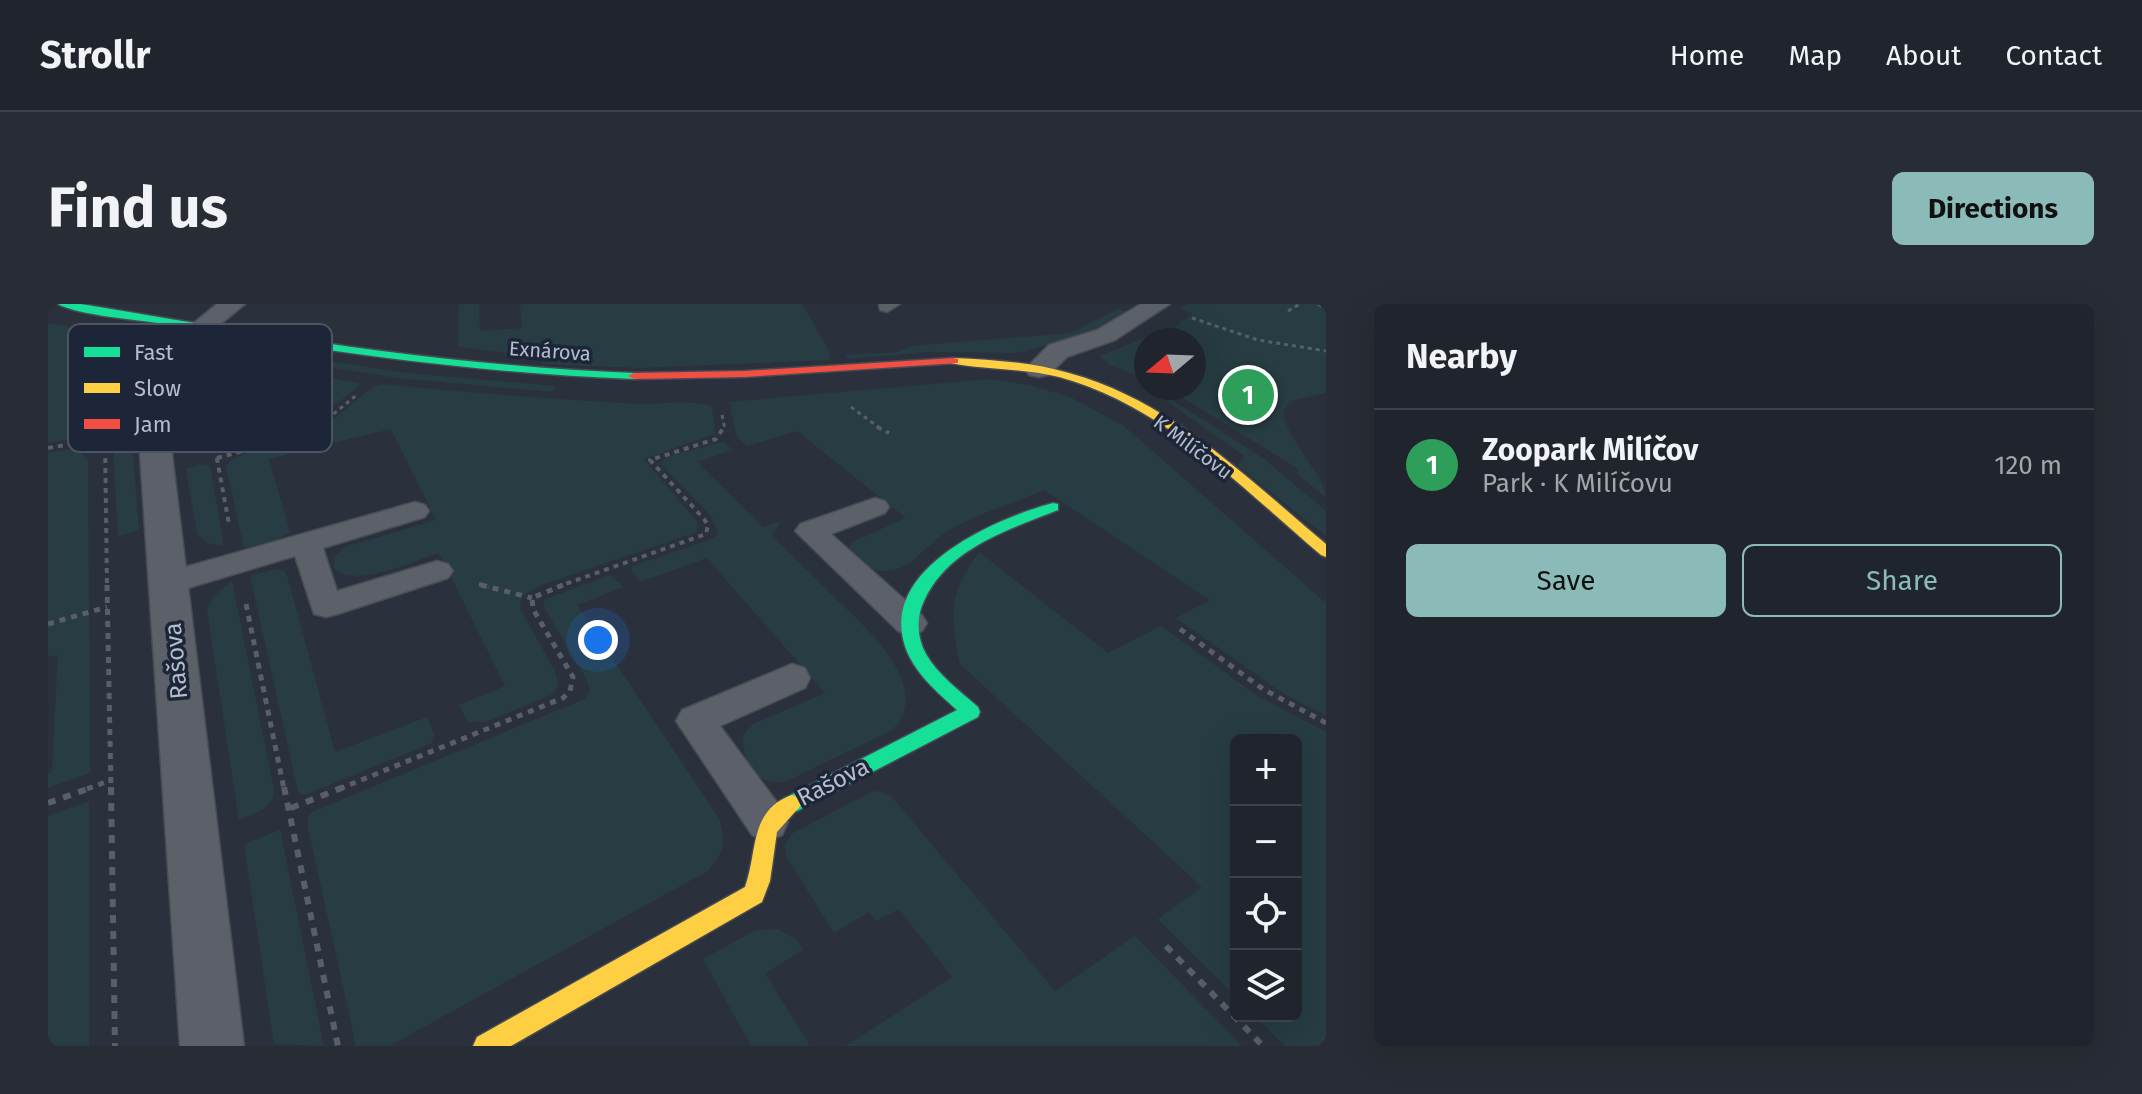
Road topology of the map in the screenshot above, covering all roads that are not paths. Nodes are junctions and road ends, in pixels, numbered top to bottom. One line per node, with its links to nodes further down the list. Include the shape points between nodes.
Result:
1 (63, 304): 4 (street, Exnárova)
2 (233, 304): 5 (street)
3 (1158, 304): 7 (street, via 1106,335 1058,351)
4 (190, 324)
5 (206, 324)
6 (332, 347): 7 (street, Exnárova, via 404,359 607,376 708,377 944,360)
7 (1039, 369): 13 (street, K Milíčovu, via 1091,384 1148,413)
8 (156, 452): 15 (street, Rašova)
9 (875, 507): 16 (lane, via 810,531)
10 (1053, 507): 16 (street, via 958,549 919,592)
11 (415, 511): 12 (lane)
12 (306, 543): 14 (lane, via 326,606); 15 (lane)
13 (1326, 552)
14 (437, 571)
15 (168, 583): 19 (street, Rašova)
16 (910, 623): 18 (street, Rašova, via 911,642 921,658 971,712 792,803)
17 (792, 678): 18 (lane, via 695,721)
18 (767, 822): 20 (street, via 761,882 754,894)
19 (212, 1046)
20 (486, 1046)

